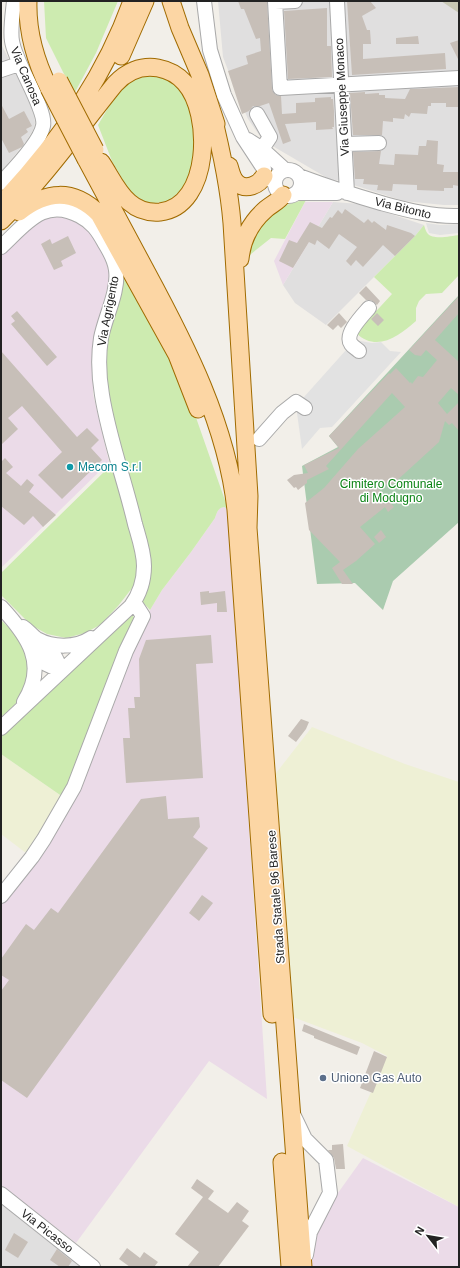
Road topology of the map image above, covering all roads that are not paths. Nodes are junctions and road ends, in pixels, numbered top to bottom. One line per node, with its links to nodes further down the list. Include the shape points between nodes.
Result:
1 (14, 1): 12 (street, Via Canosa, via 12,40)
2 (28, 1): 15 (main road, via 33,50 40,69)
3 (36, 1): 15 (main road, via 40,41)
4 (124, 1): 17 (main road)
5 (132, 1): 17 (main road, via 117,37)
6 (145, 1): 20 (main road, via 105,86 87,116)
7 (172, 1): 18 (main road)
8 (204, 1): 21 (street, via 210,50 224,95)
9 (295, 1): 11 (street)
10 (337, 1): 16 (street, Via Giuseppe Monaco)
11 (275, 2): 16 (street, via 280,88)
12 (19, 64): 13 (street); 28 (street, Via Canosa, via 43,115 43,126 30,150)
13 (1, 70)
14 (459, 78): 16 (street)
15 (54, 85): 25 (main road, bridge)
16 (342, 85): 23 (street, Via Giuseppe Monaco)
17 (89, 89): 20 (main road)
18 (212, 113): 29 (main road, via 235,181 250,187 259,183); 37 (main road, via 229,195)
19 (258, 114): 24 (street, via 270,137)
20 (66, 136): 25 (main road, via 129,72 140,68 155,68 173,73 182,80 195,102 203,144 198,173 192,188 182,201 164,211 151,212 139,209 125,198); 31 (main road); 33 (main road, via 27,194)
21 (243, 137): 24 (street, Via Bitonto); 29 (street)
22 (379, 143): 23 (street)
23 (345, 144): 30 (street, Via Giuseppe Monaco)
24 (262, 149): 26 (street, Via Bitonto)
25 (94, 157): 41 (main road, via 200,380 218,429)
26 (285, 170): 27 (street, Via Bitonto, via 293,170); 29 (street, via 279,173)
27 (299, 176): 29 (street, via 301,185); 30 (street, Via Bitonto)
28 (1, 182)
29 (279, 187): 30 (street, Via Bitonto); 37 (main road, via 280,199 258,216 248,230 241,250)
30 (347, 193): 32 (street, Via Bitonto, via 434,216)
31 (1, 204)
32 (459, 216)
33 (1, 221)
34 (1, 226): 41 (main road, via 33,202 52,196 75,198 99,214 177,355)
35 (1, 247): 42 (street, Via Agrigento, via 40,213 57,208 75,213 90,222 98,231 114,261 116,285 101,340 100,379 104,406 143,555 143,577)
36 (369, 308): 38 (street, via 352,330 351,344)
37 (239, 337): 41 (main road, via 249,496)
38 (359, 351)
39 (305, 408): 40 (street, via 296,402)
40 (259, 438)
41 (242, 529): 50 (main road, Strada Statale 96 Barese); 53 (main road, Strada Statale 96 Barese)
42 (134, 602): 44 (street); 49 (street, via 143,616 126,651 74,787 32,857)
43 (5, 612): 45 (street)
44 (109, 626): 45 (street, via 88,640 76,644 64,646); 46 (street)
45 (34, 642): 46 (street, via 46,664); 47 (street, via 34,678)
46 (61, 671): 47 (street)
47 (16, 714): 48 (street)
48 (1, 728)
49 (1, 896)
50 (290, 1108): 54 (main road, Strada Statale 96 Barese); 54 (street, via 305,1139 326,1160 330,1193 310,1232)
51 (1, 1194): 52 (street, Via Picasso)
52 (93, 1267)
53 (290, 1267)
54 (303, 1267)

